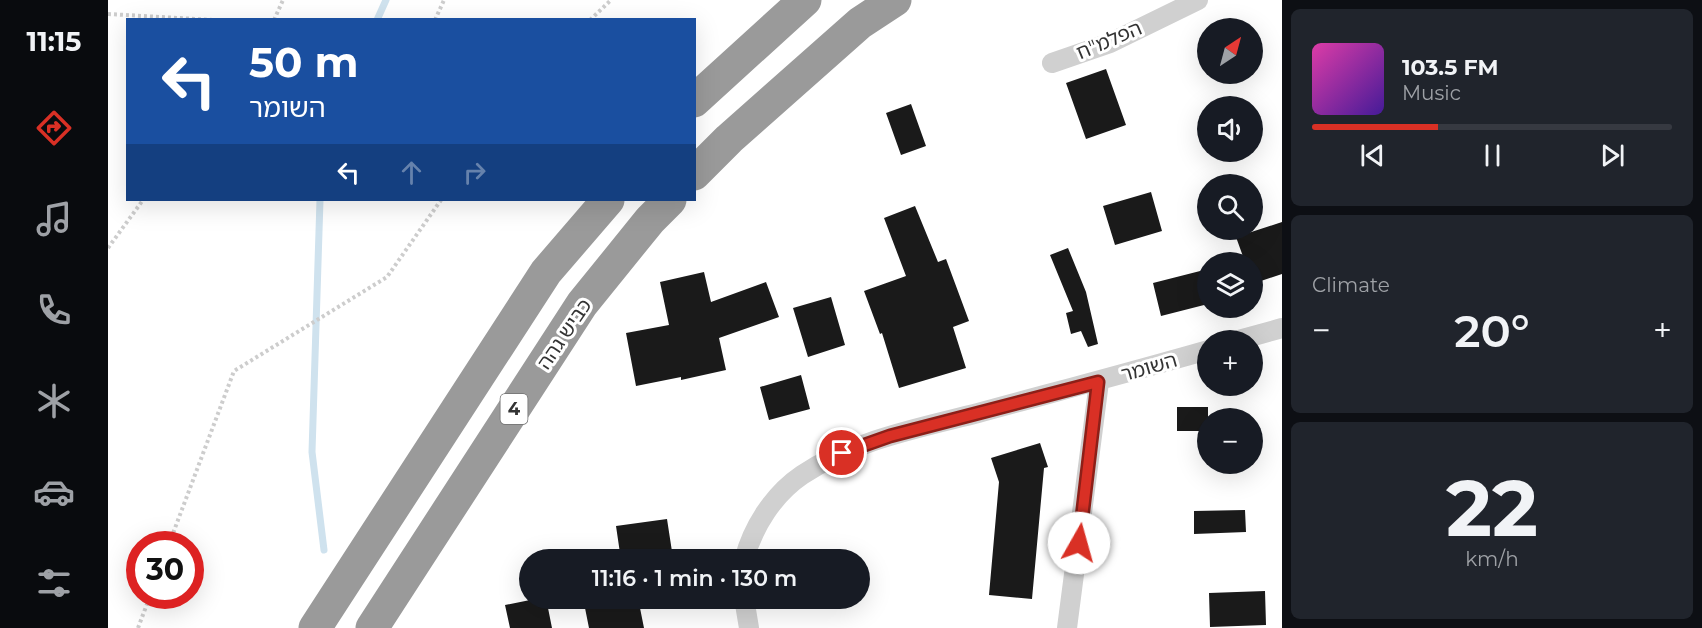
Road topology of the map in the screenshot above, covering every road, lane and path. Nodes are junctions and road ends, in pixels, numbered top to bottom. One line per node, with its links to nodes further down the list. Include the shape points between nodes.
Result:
1 (283, 0): 9 (path)
2 (444, 0): 10 (path)
3 (611, 0): 11 (path)
4 (805, 0): 13 (highway)
5 (895, 0): 14 (highway, via 860,23)
6 (1198, 0): 12 (street, הפלמ"ח, via 1110,43)
7 (108, 14): 8 (path)
8 (178, 18)
9 (275, 18)
10 (436, 18)
11 (592, 18)
12 (1052, 63)
13 (696, 99)
14 (696, 172)
15 (142, 201): 19 (path)
16 (440, 201): 24 (path, via 387,277 234,371)
17 (607, 201): 29 (highway, 4, via 546,272)
18 (669, 201): 30 (highway, כביש גהה / 4, via 582,304)
19 (108, 248)
20 (1282, 328): 21 (street)
21 (1263, 333)
22 (1197, 353): 23 (street, השומר)
23 (1098, 382): 25 (street, השומר, via 890,436 842,453 801,475 774,499); 32 (street)
24 (174, 531)
25 (748, 549)
26 (145, 609): 28 (path)
27 (746, 609): 31 (street)
28 (138, 628)
29 (315, 628)
30 (372, 628)
31 (749, 628)
32 (1067, 628)

